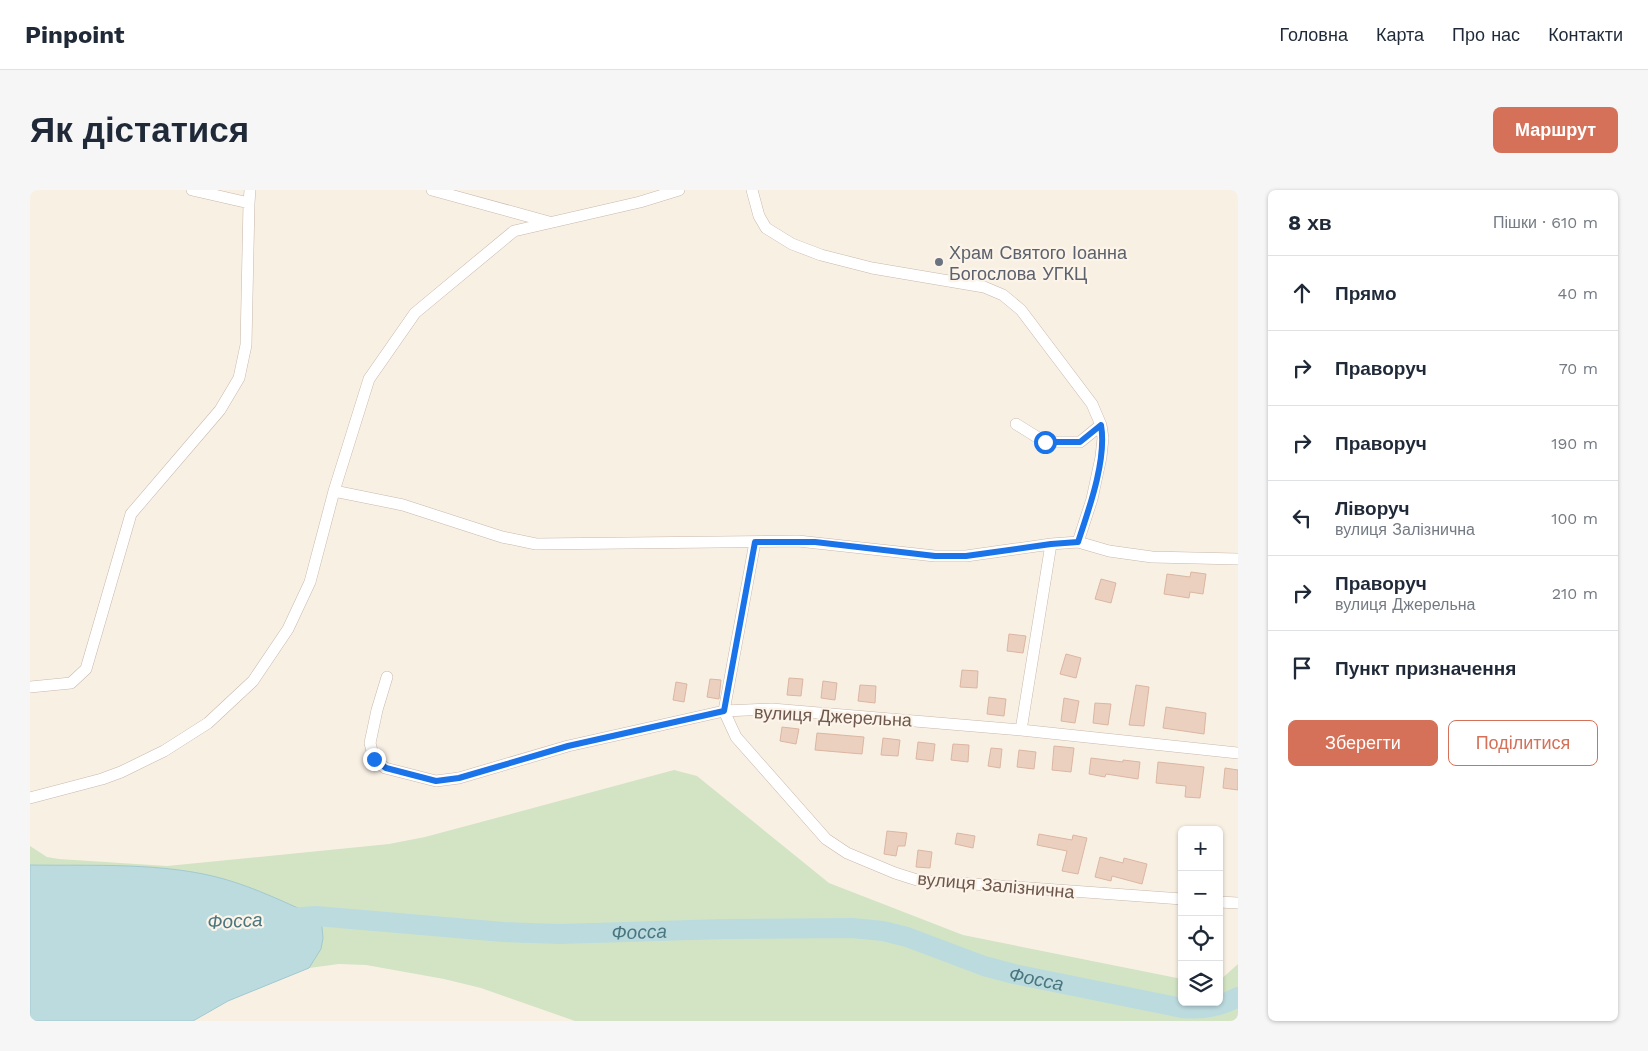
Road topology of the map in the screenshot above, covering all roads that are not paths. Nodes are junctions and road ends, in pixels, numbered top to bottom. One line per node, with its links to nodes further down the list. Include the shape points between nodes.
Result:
1 (192, 190): 6 (street)
2 (250, 190): 6 (street)
3 (432, 190): 7 (street)
4 (679, 190): 7 (street)
5 (752, 190): 9 (street, via 766,228 792,244 821,256 984,287 1003,296 1021,310 1092,404)
6 (249, 203): 16 (street, via 246,345 239,378 220,410 131,514 86,669 71,683)
7 (551, 222): 10 (street, via 514,231 415,313 369,380)
8 (1016, 424): 9 (street, via 1045,442 1080,442)
9 (1101, 425): 12 (street, via 1104,438 1099,465)
10 (334, 492): 11 (street, via 403,505 502,537 536,544); 20 (street, via 310,582 288,629 253,681 208,723 164,751 102,780)
11 (755, 542): 13 (street, via 815,542 935,556 966,556); 17 (street)
12 (1078, 542): 13 (street); 14 (street, via 1109,551 1152,557)
13 (1051, 544): 18 (street)
14 (1238, 559)
15 (387, 677): 17 (street, вулиця Джерельна, via 370,743 374,759 386,768 436,781 459,778 568,746)
16 (30, 687)
17 (724, 711): 18 (street, вулиця Джерельна, via 784,709); 21 (street, вулиця Залізнична, via 736,737 817,831 836,847 895,874 928,880)
18 (1020, 730): 19 (street, вулиця Джерельна)
19 (1238, 753)
20 (30, 798)
21 (1178, 899)
22 (1223, 902): 23 (street)
23 (1238, 904)

